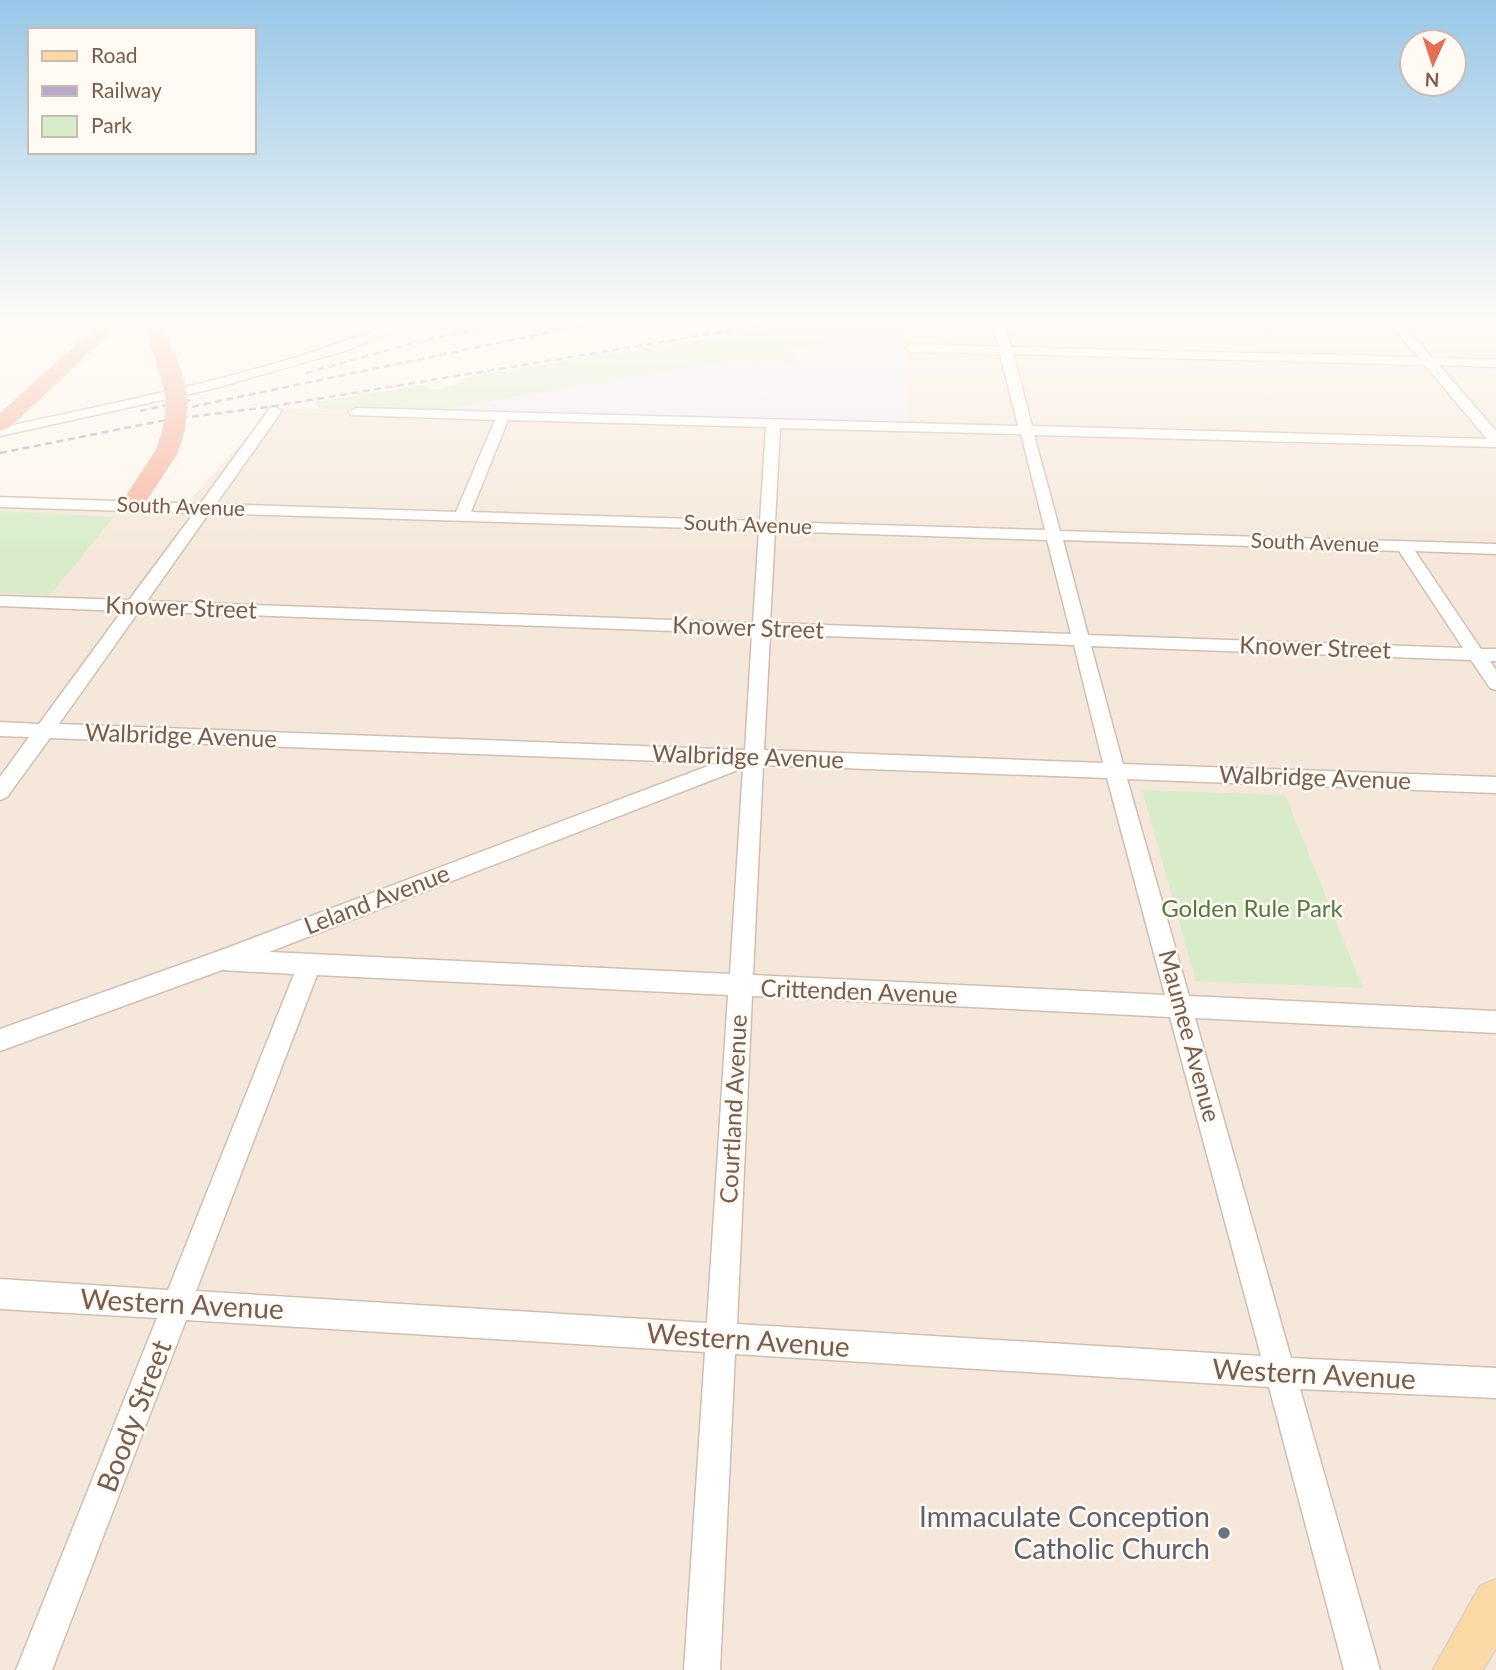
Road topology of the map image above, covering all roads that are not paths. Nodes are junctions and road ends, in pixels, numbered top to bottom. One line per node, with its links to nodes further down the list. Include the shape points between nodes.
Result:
1 (30, 399): 10 (highway)
2 (138, 399): 10 (street)
3 (179, 399): 14 (highway, bridge, via 177,428 166,453)
4 (1016, 399): 11 (street, Maumee Avenue)
5 (1460, 399): 12 (street)
6 (275, 411): 15 (street)
7 (356, 412): 8 (street)
8 (503, 416): 9 (street); 16 (street)
9 (773, 422): 11 (street); 17 (street, Courtland Avenue)
10 (3, 424)
11 (1024, 430): 12 (street); 18 (street, Maumee Avenue)
12 (1496, 442)
13 (0, 502): 14 (street, South Avenue)
14 (131, 506): 15 (street, South Avenue)
15 (205, 508): 16 (street, South Avenue); 22 (street)
16 (462, 516): 17 (street, South Avenue)
17 (767, 526): 18 (street, South Avenue); 23 (street, Courtland Avenue)
18 (1052, 534): 19 (street, South Avenue); 24 (street, Maumee Avenue)
19 (1404, 547): 20 (street, South Avenue); 25 (street)
20 (1496, 549)
21 (0, 601): 22 (street, Knower Street)
22 (135, 606): 23 (street, Knower Street); 29 (street)
23 (760, 629): 24 (street, Knower Street); 30 (street, Courtland Avenue)
24 (1080, 640): 25 (street, Knower Street); 31 (street, Maumee Avenue)
25 (1476, 654): 26 (street, Knower Street); 27 (street)
26 (1496, 655)
27 (1496, 684)
28 (0, 729): 29 (street, Walbridge Avenue)
29 (44, 730): 30 (street, Walbridge Avenue); 33 (street)
30 (753, 757): 31 (street, Walbridge Avenue); 34 (street, Leland Avenue); 36 (street, Courtland Avenue)
31 (1115, 771): 32 (street, Walbridge Avenue); 37 (street, Maumee Avenue)
32 (1496, 785)
33 (0, 792)
34 (222, 960): 35 (street, Crittenden Avenue); 39 (street, Leland Avenue)
35 (309, 966): 36 (street, Crittenden Avenue); 41 (street, Boody Street)
36 (741, 987): 37 (street, Crittenden Avenue); 42 (street, Courtland Avenue)
37 (1180, 1005): 38 (street, Crittenden Avenue); 43 (street, Maumee Avenue)
38 (1496, 1021)
39 (0, 1040)
40 (0, 1294): 41 (street, Western Avenue)
41 (178, 1304): 42 (street, Western Avenue); 46 (street, Boody Street)
42 (721, 1339): 43 (street, Western Avenue); 47 (street, Courtland Avenue)
43 (1280, 1373): 44 (street, Western Avenue); 48 (street, Maumee Avenue)
44 (1496, 1383)
45 (1496, 1602): 49 (main road)
46 (34, 1670)
47 (702, 1670)
48 (1362, 1670)
49 (1457, 1670)

